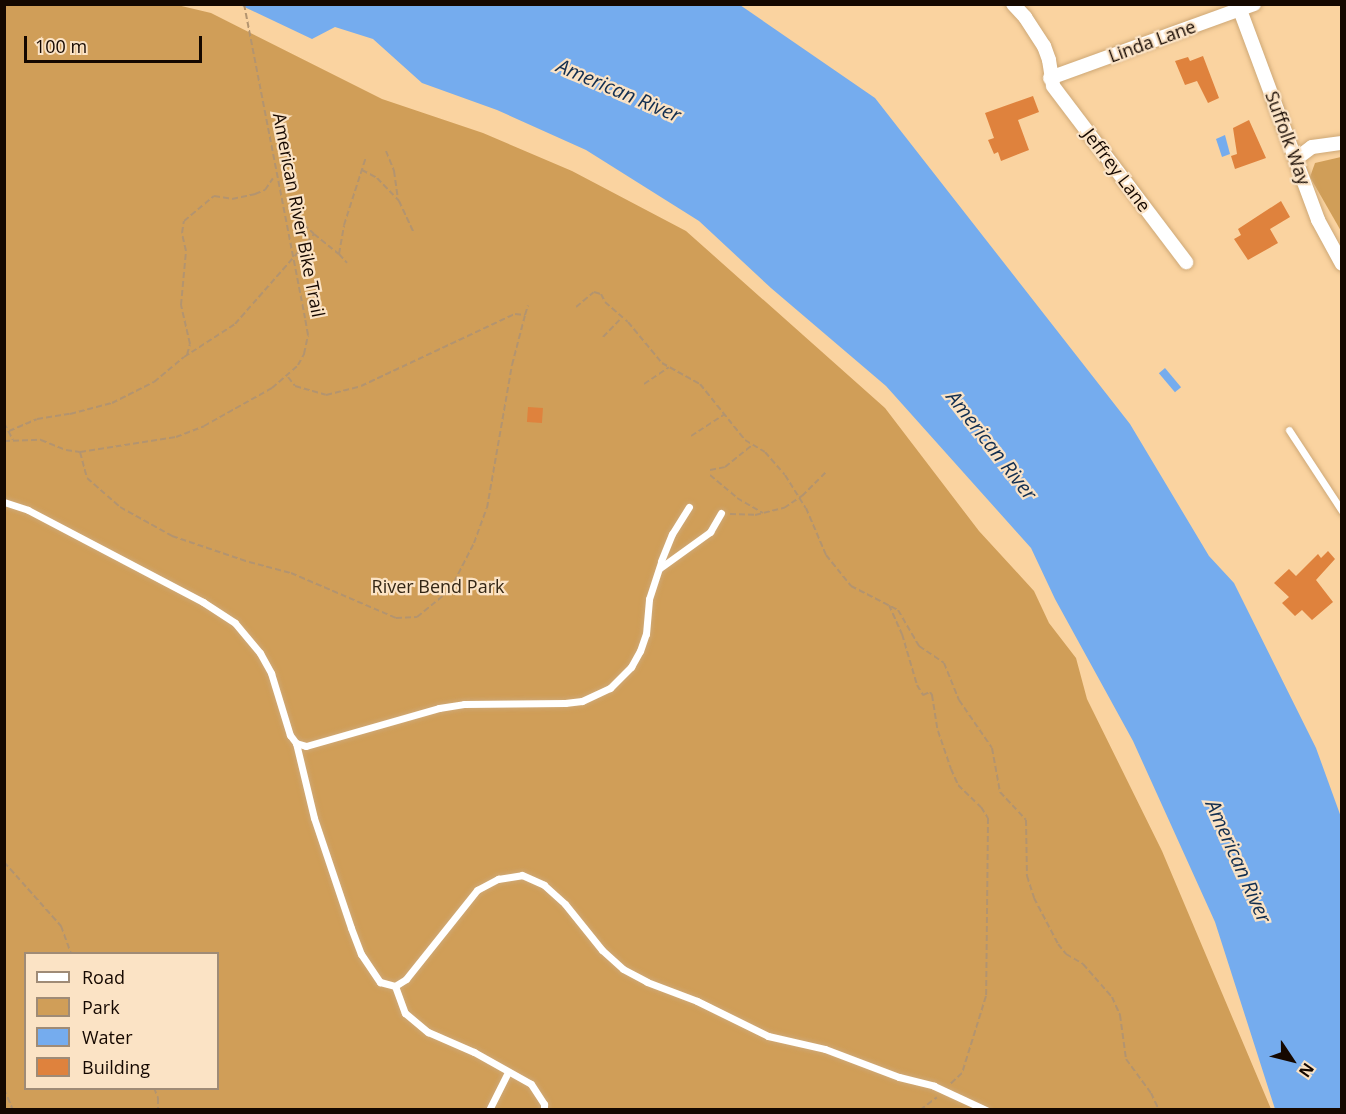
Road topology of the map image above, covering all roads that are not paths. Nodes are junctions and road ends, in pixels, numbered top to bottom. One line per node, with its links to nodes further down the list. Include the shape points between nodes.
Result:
1 (1013, 4): 4 (street, via 1044,46)
2 (1254, 4): 3 (street, Linda Lane)
3 (1240, 10): 4 (street, Linda Lane); 6 (street, Suffolk Way)
4 (1050, 78): 7 (street, Jeffrey Lane)
5 (1341, 143): 6 (street, via 1312,147)
6 (1296, 159): 8 (street, Suffolk Way, via 1317,220)
7 (1186, 262)
8 (1341, 264)
9 (1289, 430): 12 (lane)
10 (4, 502): 15 (lane, via 28,510 203,602 235,623 272,673 290,735)
11 (689, 507): 14 (lane, via 672,534)
12 (1341, 511)
13 (721, 513): 14 (lane, via 710,532)
14 (660, 568): 15 (lane, via 649,599 646,634 640,651 623,676 599,694 565,703 464,704 439,708 312,746)
15 (296, 743): 16 (lane, via 314,819 361,954 380,982)
16 (395, 987): 17 (lane, via 405,1013 428,1032); 20 (lane, via 406,979 477,890 498,879 522,875 544,885 565,904 602,950 623,969 647,982 697,1001 768,1036 825,1049 944,1090)
17 (508, 1072): 18 (lane); 19 (lane, via 531,1084)
18 (489, 1110)
19 (544, 1110)
20 (986, 1110)

